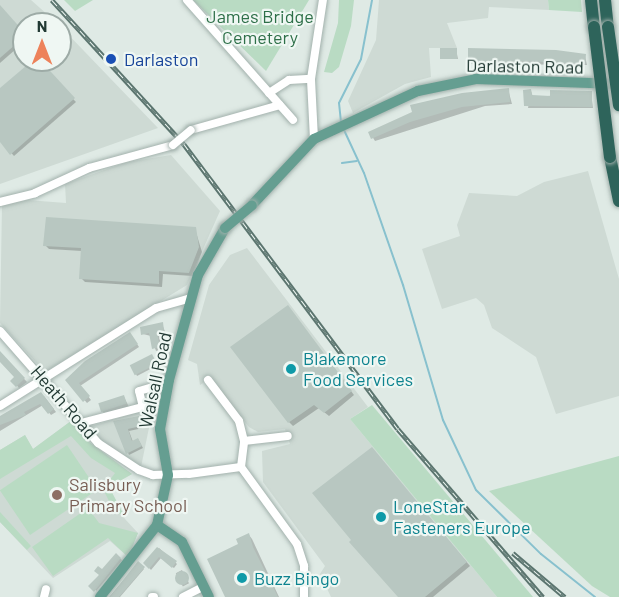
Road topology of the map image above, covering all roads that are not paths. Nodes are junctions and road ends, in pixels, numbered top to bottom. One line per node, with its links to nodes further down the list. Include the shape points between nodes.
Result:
1 (187, 0): 7 (street)
2 (323, 0): 5 (street)
3 (591, 0): 12 (highway, bridge)
4 (605, 0): 9 (highway, bridge)
5 (311, 79): 7 (street, via 289,80); 11 (street)
6 (619, 84): 11 (main road, Darlaston Road, via 476,79 430,87)
7 (269, 93): 8 (street)
8 (280, 105): 10 (street); 13 (street, bridge, via 191,130 173,145 89,168 35,193)
9 (619, 105)
10 (293, 120)
11 (314, 139): 14 (main road, Walsall Road, bridge, via 252,206 225,228 206,257)
12 (619, 201)
13 (0, 202)
14 (190, 298): 16 (street, via 156,308); 24 (main road, Walsall Road, via 162,416 160,441)
15 (0, 331): 16 (street, Heath Road)
16 (45, 379): 19 (street); 20 (street, Heath Road)
17 (208, 380): 22 (street, via 239,421)
18 (153, 387): 20 (street, via 139,391 147,406)
19 (0, 406)
20 (81, 423): 24 (street, Heath Road, via 98,442 139,470)
21 (288, 436): 22 (street)
22 (244, 441): 23 (street)
23 (241, 467): 24 (street, Heath Road); 29 (street, via 297,544 304,566)
24 (168, 475): 25 (main road, Walsall Road)
25 (157, 525): 26 (main road, via 182,542); 27 (main road, Walsall Road)
26 (206, 592): 28 (street)
27 (100, 597)
28 (183, 597)
29 (303, 597)

